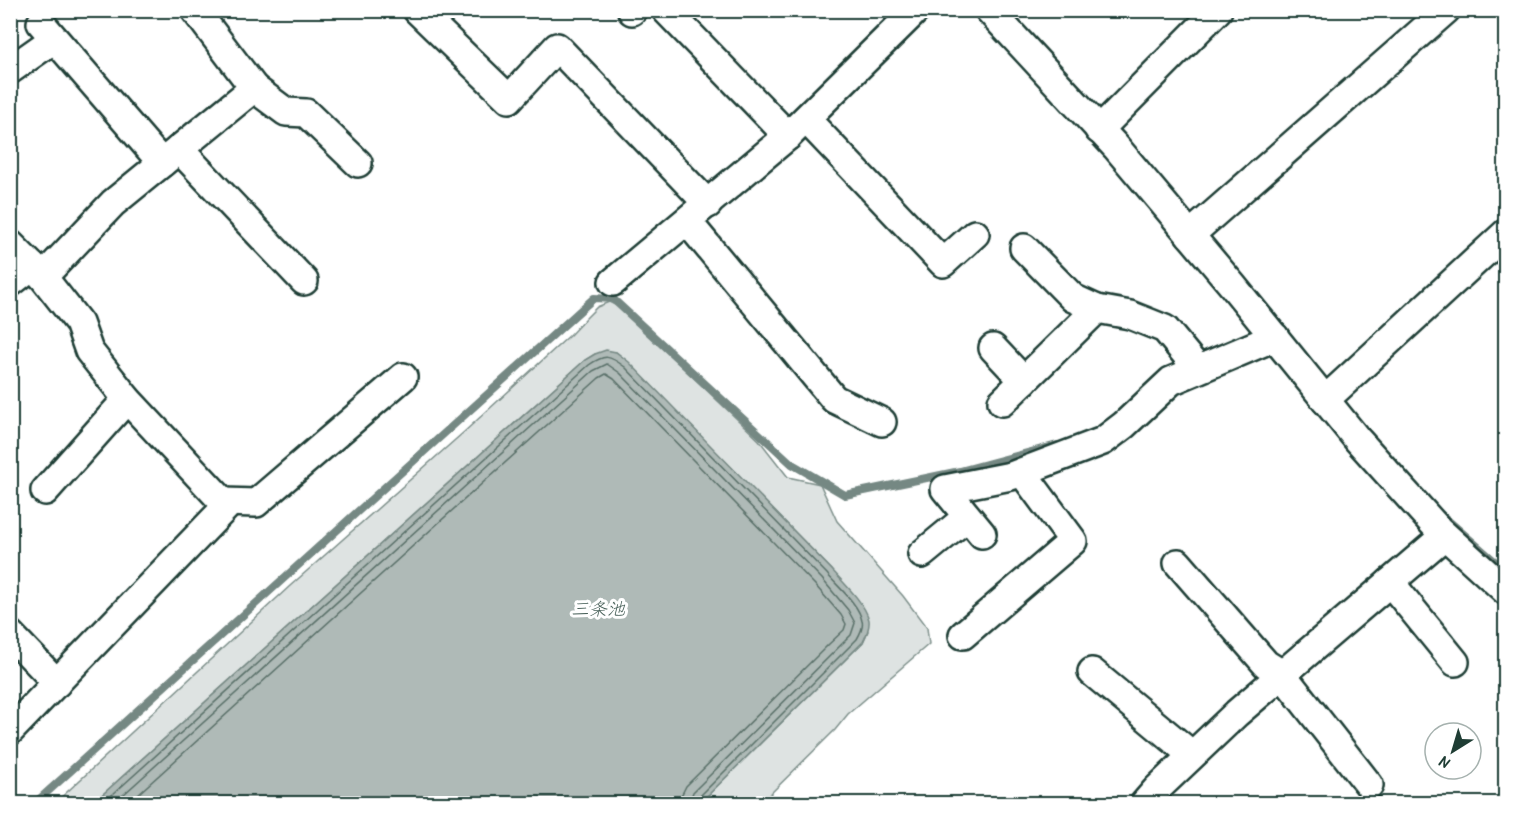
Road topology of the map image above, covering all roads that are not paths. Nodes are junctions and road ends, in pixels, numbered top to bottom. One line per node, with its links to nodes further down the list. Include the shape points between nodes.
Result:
1 (195, 10): 9 (street)
2 (417, 10): 14 (street, via 509,99 557,47)
3 (666, 10): 10 (street)
4 (916, 10): 10 (street)
5 (989, 10): 11 (street)
6 (1218, 10): 11 (street)
7 (1446, 10): 18 (street)
8 (10, 70): 12 (street, via 48,31)
9 (254, 88): 12 (street); 13 (street, via 286,112 306,113)
10 (797, 127): 14 (street); 17 (street, via 943,263)
11 (1099, 130): 18 (street)
12 (170, 156): 21 (street); 22 (street)
13 (358, 163)
14 (708, 204): 15 (street)
15 (687, 221): 23 (street); 34 (street, via 834,399)
16 (1506, 233): 31 (street)
17 (975, 234)
18 (1190, 235): 26 (street)
19 (10, 244): 21 (street)
20 (1024, 248): 25 (street, via 1073,298)
21 (37, 272): 24 (street); 32 (street, via 79,323 89,351)
22 (304, 280)
23 (613, 282)
24 (10, 283)
25 (1097, 309): 28 (street, via 1130,315 1165,329); 30 (street)
26 (1275, 337): 28 (street); 31 (street)
27 (993, 348): 30 (street)
28 (1193, 364): 35 (street, via 1103,441)
29 (402, 377): 37 (street, via 256,503)
30 (1024, 381): 33 (street)
31 (1331, 395): 38 (street, via 1357,439)
32 (127, 399): 36 (street); 37 (street)
33 (1002, 402)
34 (882, 422)
35 (1022, 472): 39 (street, via 945,489 975,525); 44 (street, via 1073,541)
36 (45, 491)
37 (224, 502): 48 (street, via 227,506)
38 (1444, 536): 41 (street); 42 (street)
39 (922, 554)
40 (1178, 563): 47 (street, via 1266,663)
41 (1390, 582): 45 (street); 47 (street)
42 (1506, 591)
43 (10, 634): 48 (street)
44 (963, 634)
45 (1455, 662)
46 (1092, 672): 50 (street)
47 (1282, 674): 50 (street); 51 (street)
48 (57, 683): 49 (street)
49 (10, 731)
50 (1192, 755): 52 (street)
51 (1369, 785)
52 (1144, 804)

